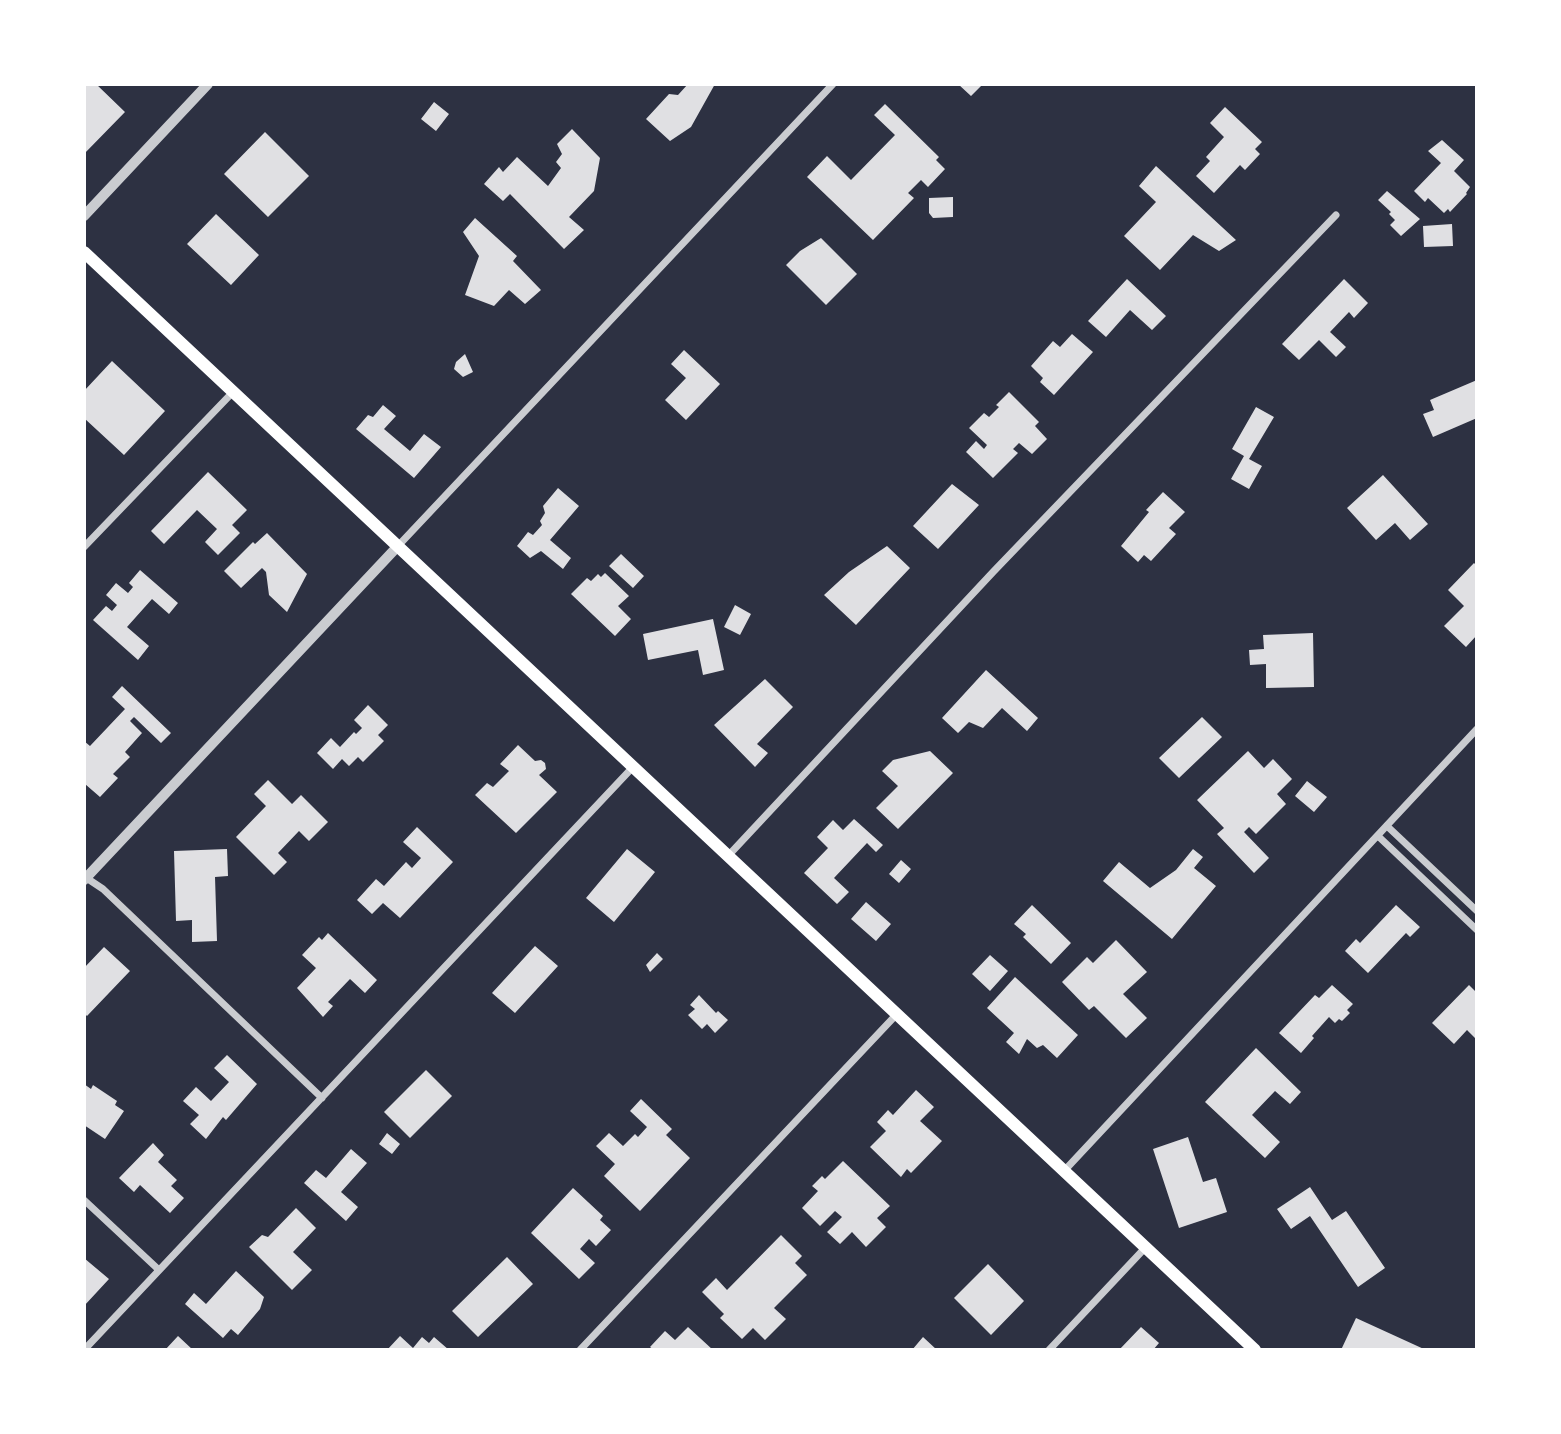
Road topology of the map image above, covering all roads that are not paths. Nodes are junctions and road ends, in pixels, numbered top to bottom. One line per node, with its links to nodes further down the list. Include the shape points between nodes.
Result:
1 (208, 84): 4 (street)
2 (833, 84): 8 (street)
3 (1336, 215): 13 (street)
4 (84, 216)
5 (84, 252): 6 (main road)
6 (233, 392): 7 (street); 8 (main road)
7 (84, 547)
8 (397, 547): 10 (main road); 14 (street)
9 (1477, 729): 11 (street)
10 (633, 767): 13 (main road); 18 (street)
11 (1387, 826): 12 (street); 15 (street)
12 (1378, 836): 16 (street); 19 (street)
13 (727, 857): 17 (main road)
14 (85, 878): 18 (street, via 103,889)
15 (1477, 911)
16 (1477, 930)
17 (896, 1015): 19 (main road); 24 (street)
18 (323, 1098): 22 (street)
19 (1064, 1171): 21 (main road)
20 (84, 1199): 22 (street)
21 (1145, 1248): 25 (street); 26 (main road)
22 (159, 1270): 23 (street)
23 (84, 1350)
24 (580, 1350)
25 (1049, 1350)
26 (1255, 1350)

